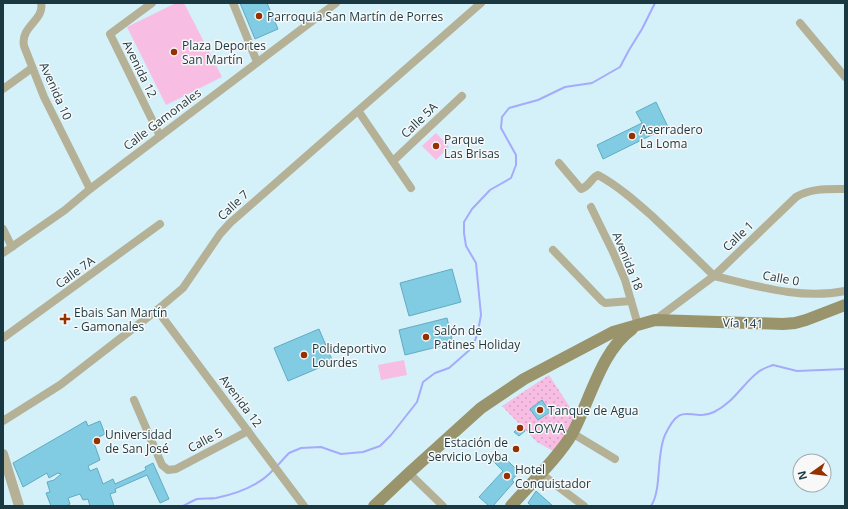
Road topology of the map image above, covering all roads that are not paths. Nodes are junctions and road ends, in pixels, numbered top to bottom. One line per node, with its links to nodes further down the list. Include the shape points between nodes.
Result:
1 (41, 3): 8 (street, Avenida 10, via 39,15 24,34 23,40)
2 (152, 3): 13 (street, Avenida 12, via 110,34)
3 (233, 3): 7 (street)
4 (336, 3): 7 (street, Calle Gamonales)
5 (481, 3): 12 (street, Calle 7)
6 (800, 23): 9 (street)
7 (258, 62): 13 (street, Calle Gamonales)
8 (32, 68): 10 (street); 18 (street, Avenida 10)
9 (845, 77)
10 (3, 89)
11 (462, 96): 14 (street, Calle 5A)
12 (359, 112): 14 (street); 29 (street, Calle 7, via 230,223 183,288)
13 (160, 136): 18 (street, Calle Gamonales)
14 (393, 161): 16 (street)
15 (559, 163): 25 (street, via 581,189 598,175 629,196)
16 (411, 188)
17 (845, 188): 25 (street, Calle 1, via 804,192 796,197)
18 (90, 189): 22 (street, Calle Gamonales)
19 (591, 206): 27 (street, Avenida 18, via 625,280)
20 (160, 224): 32 (street, Calle 7A)
21 (3, 229): 22 (street)
22 (12, 247): 24 (street, Calle Gamonales)
23 (553, 250): 27 (street, via 602,302)
24 (3, 253)
25 (714, 276): 26 (street, Calle 0, via 796,294 829,294); 30 (street, Calle 1)
26 (845, 291)
27 (631, 301): 31 (street, Avenida 18)
28 (845, 305): 30 (main road, Vía 141, via 789,324)
29 (157, 310): 36 (street, Calle 7, via 60,385); 37 (street, Avenida 12)
30 (655, 320): 31 (main road, Vía 141)
31 (638, 325): 33 (main road, Vía 141, via 613,332); 34 (main road, via 624,335)
32 (3, 338)
33 (593, 344): 34 (main road, via 600,344 605,348); 41 (main road, Vía 141, via 524,380 480,408)
34 (607, 358): 38 (main road)
35 (134, 400): 37 (street, Calle 5, via 162,465 168,470 176,469)
36 (3, 421)
37 (248, 431): 44 (street, Avenida 12)
38 (572, 433): 40 (street); 42 (main road, via 564,447)
39 (3, 454): 43 (street)
40 (615, 459)
41 (408, 473): 45 (main road, Vía 141); 46 (street)
42 (540, 473): 47 (main road); 48 (street)
43 (19, 506)
44 (304, 506)
45 (374, 506)
46 (443, 506)
47 (511, 506)
48 (584, 506)

